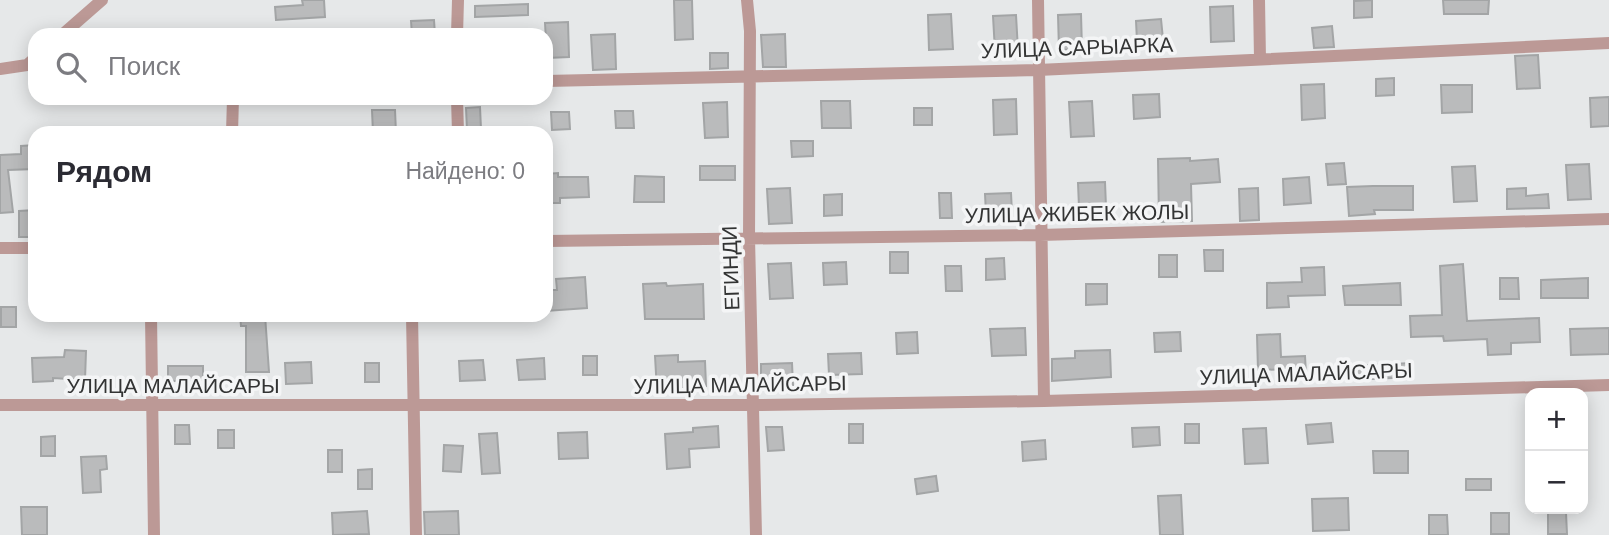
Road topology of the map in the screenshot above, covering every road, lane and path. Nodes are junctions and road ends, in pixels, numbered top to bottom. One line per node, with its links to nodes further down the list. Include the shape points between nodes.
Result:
1 (102, 0): 6 (street)
2 (458, 0): 7 (street)
3 (747, 0): 13 (street, ЕГИНДИ)
4 (1038, 0): 12 (street)
5 (1259, 0): 9 (street)
6 (70, 28)
7 (457, 28)
8 (1609, 43): 9 (street, УЛИЦА САРЫАРКА)
9 (1260, 59): 12 (street, УЛИЦА САРЫАРКА)
10 (28, 64): 11 (street)
11 (0, 69)
12 (1038, 70): 13 (street, УЛИЦА САРЫАРКА); 20 (street)
13 (748, 77): 14 (street, УЛИЦА САРЫАРКА); 21 (street, ЕГИНДИ)
14 (553, 81)
15 (233, 105): 17 (street)
16 (457, 105): 18 (street)
17 (232, 126)
18 (458, 126)
19 (1609, 219): 20 (street, УЛИЦА ЖИБЕК ЖОЛЫ)
20 (1040, 235): 21 (street, УЛИЦА ЖИБЕК ЖОЛЫ); 28 (street)
21 (749, 238): 22 (street, УЛИЦА ЖИБЕК ЖОЛЫ); 31 (street, ЕГИНДИ)
22 (553, 241)
23 (0, 248): 24 (street)
24 (28, 248)
25 (151, 322): 32 (street)
26 (412, 322): 30 (street)
27 (1609, 385): 28 (street, УЛИЦА МАЛАЙСАРЫ)
28 (1044, 401): 31 (street, УЛИЦА МАЛАЙСАРЫ)
29 (0, 405): 32 (street, УЛИЦА МАЛАЙСАРЫ)
30 (414, 405): 31 (street, УЛИЦА МАЛАЙСАРЫ); 32 (street, УЛИЦА МАЛАЙСАРЫ); 34 (street)
31 (755, 405): 35 (street, ЕГИНДИ)
32 (152, 406): 33 (street)
33 (154, 535)
34 (416, 535)
35 (756, 535)

